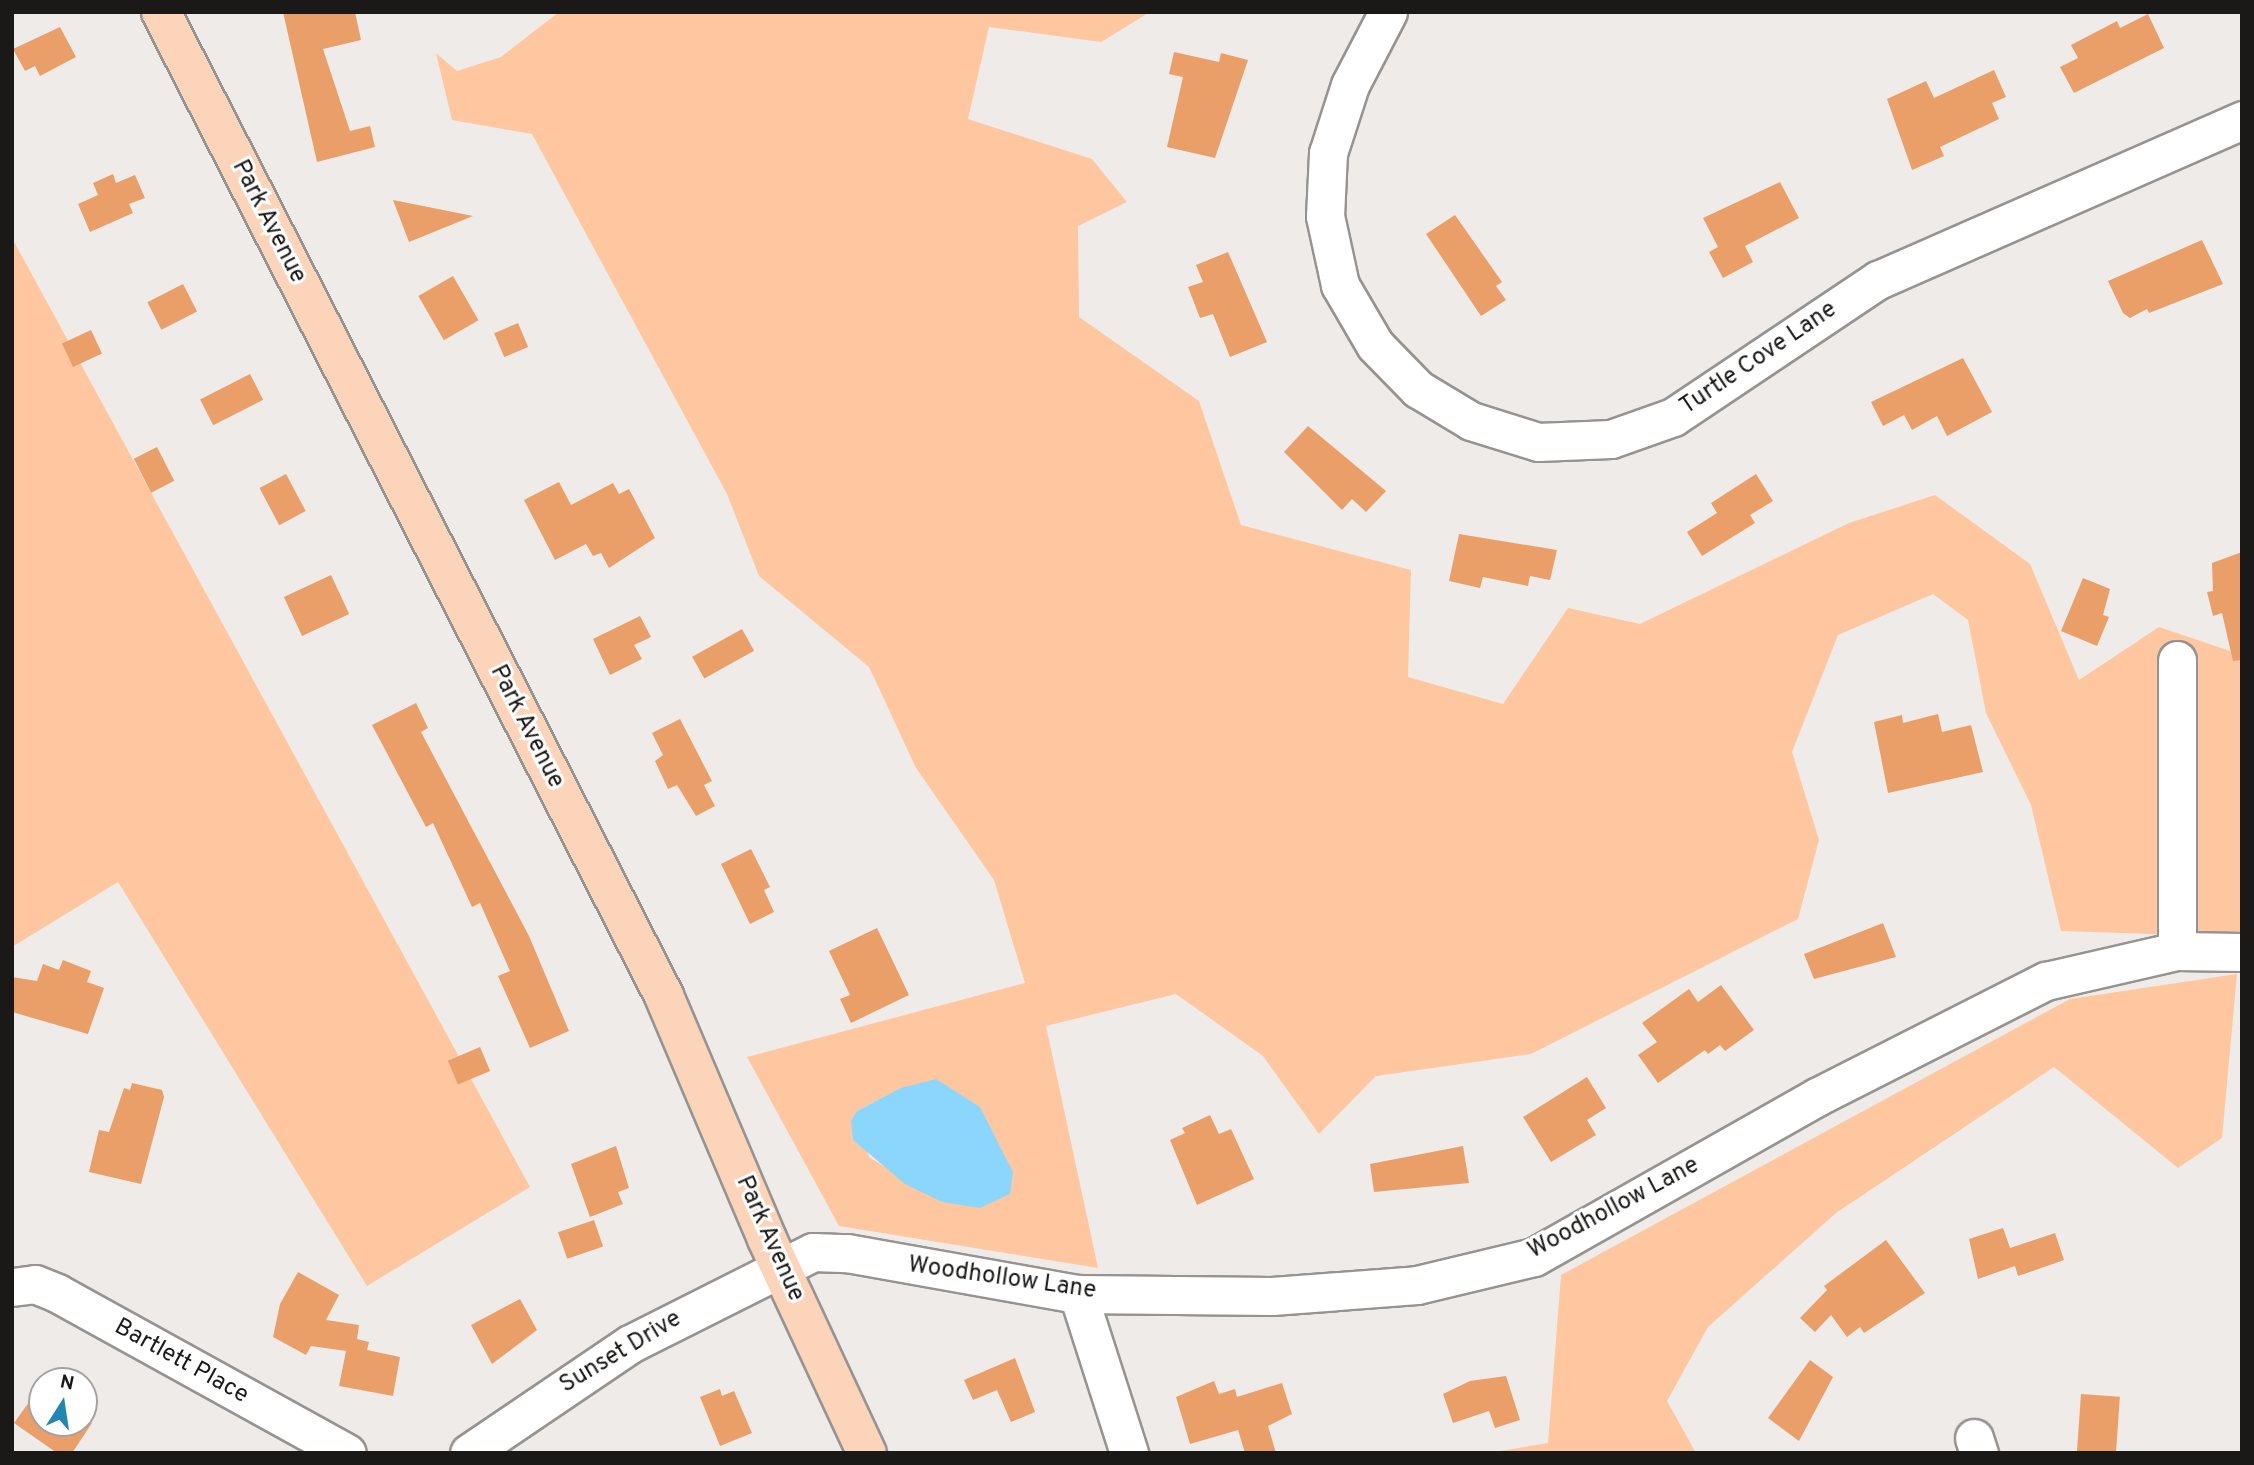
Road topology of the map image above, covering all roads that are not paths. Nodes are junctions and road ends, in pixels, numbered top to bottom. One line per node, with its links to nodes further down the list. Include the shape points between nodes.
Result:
1 (161, 12): 7 (main road, Park Avenue, via 664,996)
2 (1388, 12): 3 (street, Turtle Cove Lane, via 1350,85 1328,153 1325,216 1340,285 1375,345 1418,389 1471,421 1538,442 1611,439 1673,417 1878,280)
3 (2242, 120)
4 (2177, 660): 5 (street)
5 (2177, 951): 6 (street, Woodhollow Lane); 9 (street, Woodhollow Lane, via 2046,981 1817,1097 1534,1257 1417,1285 1272,1296)
6 (2242, 952)
7 (781, 1267): 9 (street, Woodhollow Lane, via 813,1252 847,1253); 12 (street, Sunset Drive, via 630,1344); 13 (main road, Park Avenue)
8 (12, 1287): 11 (street, Bartlett Place, via 35,1284 57,1293)
9 (1071, 1294): 10 (street, via 1066,1334)
10 (1123, 1441)
11 (347, 1453)
12 (469, 1453)
13 (867, 1453)

